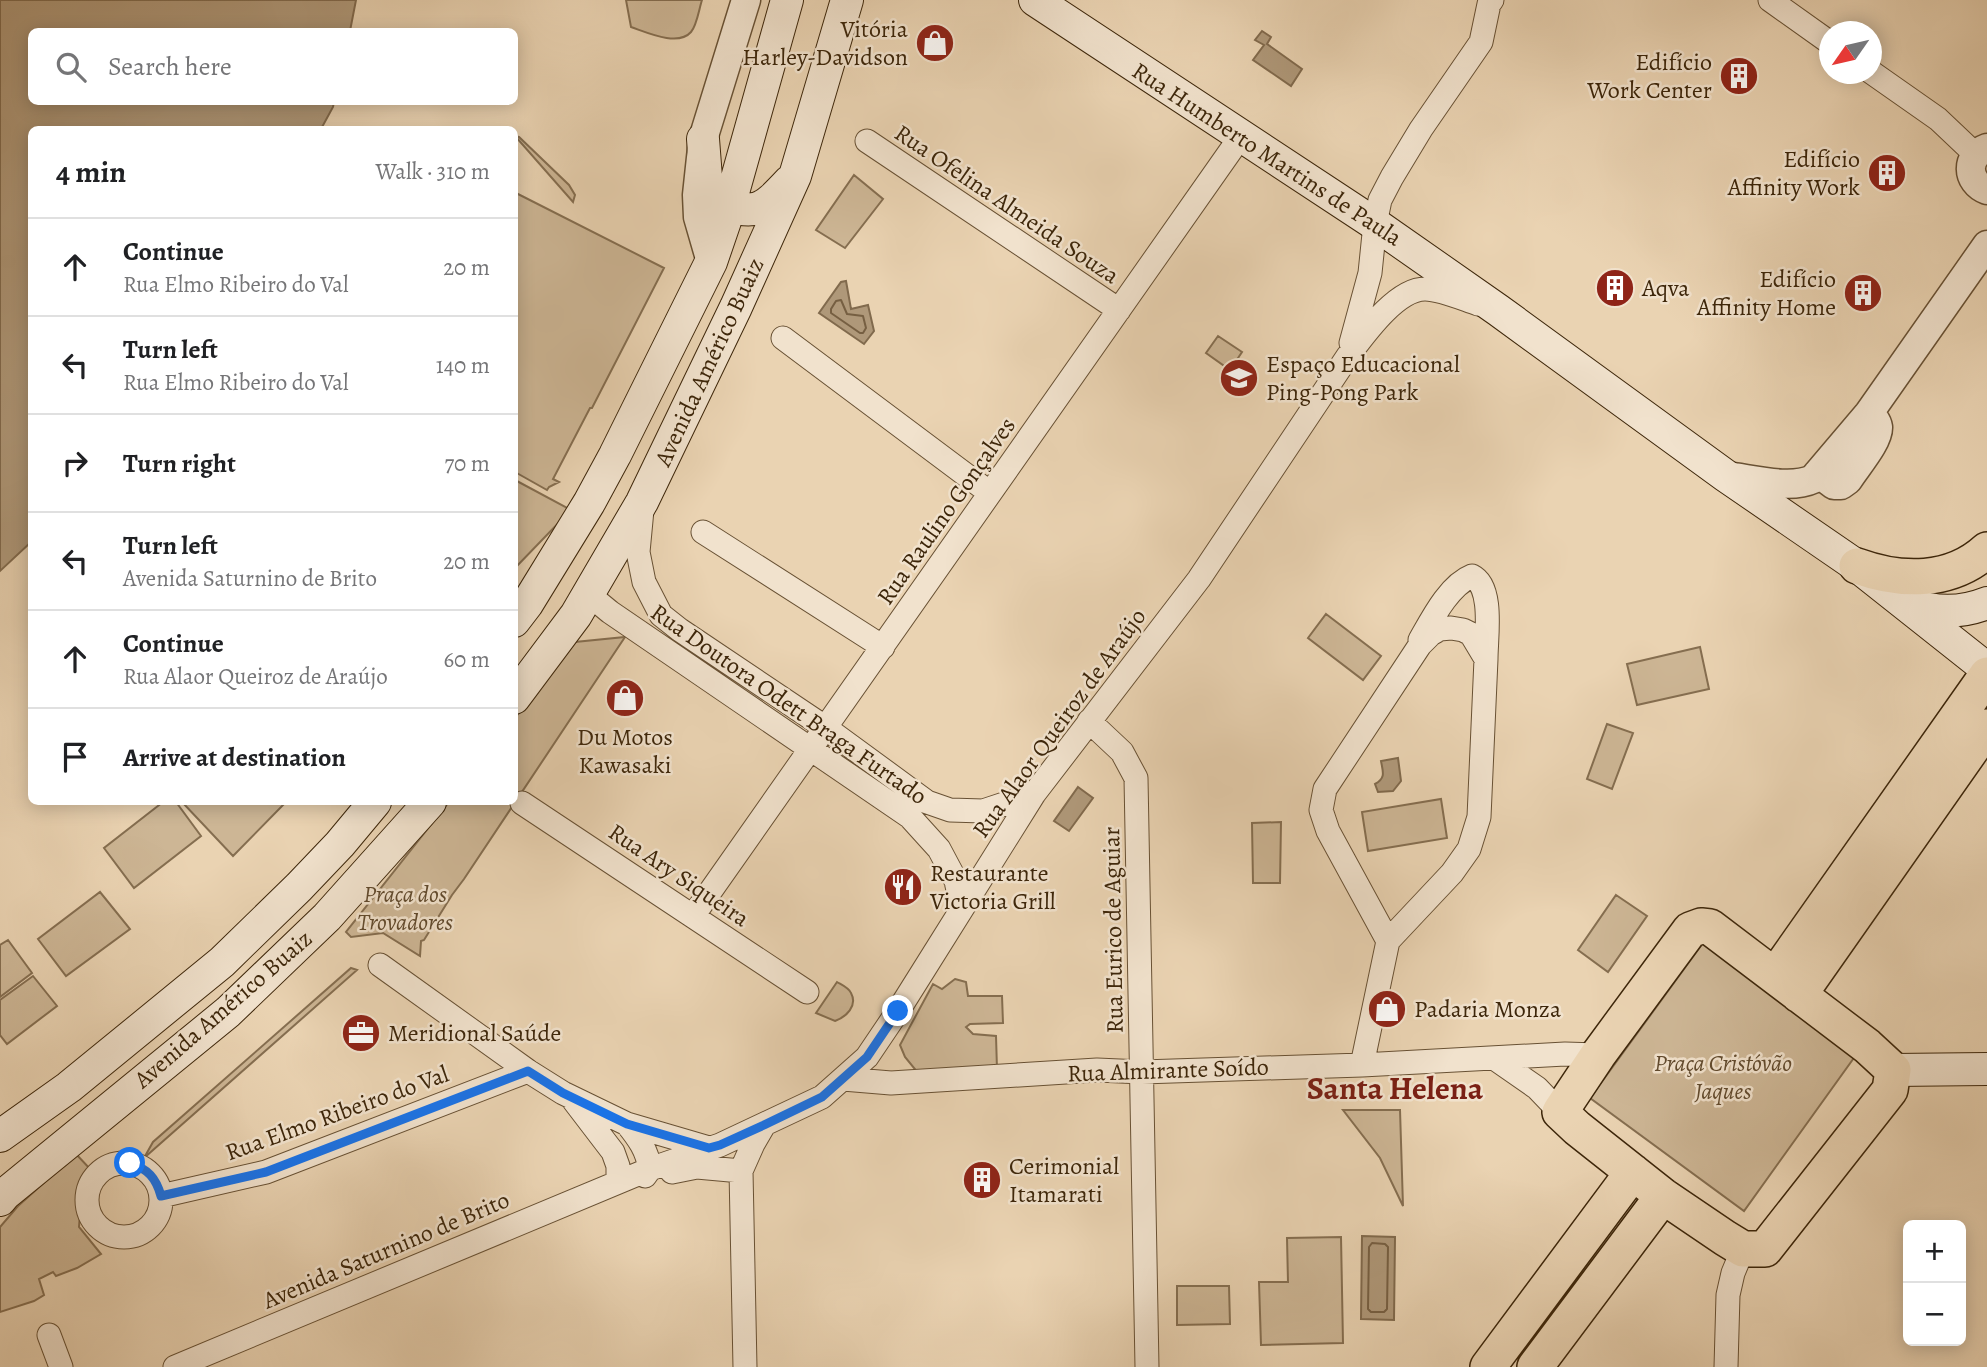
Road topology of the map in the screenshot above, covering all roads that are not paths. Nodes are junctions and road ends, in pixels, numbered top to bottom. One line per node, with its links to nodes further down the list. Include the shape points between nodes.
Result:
1 (746, 0): 10 (street)
2 (787, 0): 15 (main road, Avenida Américo Buaiz)
3 (847, 0): 13 (main road, Avenida Américo Buaiz)
4 (1035, 0): 9 (main road, Rua Humberto Martins de Paula)
5 (1492, 0): 16 (street, Rua Alaor Queiroz de Araújo, via 1481,42 1392,177)
6 (1770, 0): 7 (street)
7 (1819, 35)
8 (1882, 80): 12 (street)
9 (1241, 136): 16 (main road, Rua Humberto Martins de Paula); 19 (street, Rua Raulino Gonçalves)
10 (703, 139): 15 (main road, via 707,191 714,202); 18 (street, via 698,217)
11 (867, 141): 19 (street, Rua Ofelina Almeida Souza)
12 (1981, 152): 14 (street, via 1970,167 1971,174 1978,186)
13 (795, 176): 15 (main road, via 767,205 749,210); 26 (main road, Avenida Américo Buaiz)
14 (1987, 190)
15 (730, 206): 18 (main road, Avenida Américo Buaiz)
16 (1375, 224): 20 (main road, Rua Humberto Martins de Paula); 22 (street, Rua Alaor Queiroz de Araújo, via 1370,274)
17 (1987, 245): 24 (street, via 1869,413 1813,479 1794,485)
18 (711, 262): 23 (main road, Avenida Américo Buaiz)
19 (1119, 310): 25 (street, Rua Raulino Gonçalves)
20 (1498, 310): 22 (street, Rua Alaor Queiroz de Araújo, via 1424,289 1403,296 1374,321); 24 (main road, Rua Humberto Martins de Paula)
21 (783, 338): 25 (street)
22 (1348, 356): 40 (street, Rua Alaor Queiroz de Araújo, via 1199,579)
23 (615, 455): 30 (main road, via 568,565 569,577); 33 (main road, Avenida Américo Buaiz)
24 (1726, 476): 29 (main road, Rua Humberto Martins de Paula)
25 (990, 493): 34 (street, Rua Raulino Gonçalves)
26 (642, 502): 30 (main road, Avenida Américo Buaiz); 42 (street, Rua Doutora Odett Braga Furtado, via 638,552 644,582 661,615)
27 (703, 532): 34 (street)
28 (1987, 550): 29 (main road, via 1956,570 1923,577 1889,575)
29 (1857, 566): 31 (main road, Rua Humberto Martins de Paula)
30 (587, 593): 39 (main road, Avenida Américo Buaiz); 43 (street, Rua Doutora Odett Braga Furtado)
31 (1905, 602): 32 (main road, via 1950,611); 37 (main road, Rua Humberto Martins de Paula)
32 (1987, 603)
33 (518, 616)
34 (883, 647): 42 (street, Rua Raulino Gonçalves)
35 (1486, 659): 36 (street, via 1471,634 1451,628 1431,634); 36 (street, via 1486,599 1483,586 1472,576 1456,585); 50 (street, via 1479,817 1469,849)
36 (1409, 660): 50 (street, via 1325,789 1321,810)
37 (1987, 668)
38 (1987, 675): 52 (main road)
39 (518, 693)
40 (1089, 721): 44 (street, Rua Alaor Queiroz de Araújo); 60 (street, Rua Eurico de Aguiar, via 1122,752 1136,778)
41 (1987, 727): 52 (main road)
42 (826, 728): 43 (street, Rua Raulino Gonçalves); 44 (street, Rua Doutora Odett Braga Furtado, via 927,802 950,810 983,811)
43 (811, 748): 48 (street, Rua Doutora Odett Braga Furtado, via 910,817 939,849 956,881); 49 (street, Rua Raulino Gonçalves)
44 (1034, 794): 48 (street, Rua Alaor Queiroz de Araújo)
45 (522, 803): 49 (street, Rua Ary Siqueira)
46 (372, 805): 66 (main road, Avenida Américo Buaiz, via 299,887 222,962 69,1087)
47 (427, 805): 74 (main road, Avenida Américo Buaiz, via 327,917 228,1012)
48 (962, 908): 61 (street, Rua Alaor Queiroz de Araújo, via 867,1057)
49 (693, 916): 53 (street, Rua Ary Siqueira)
50 (1388, 941): 56 (street)
51 (380, 965): 59 (street)
52 (1787, 986): 54 (main road, via 1710,927 1690,930); 58 (main road)
53 (807, 992)
54 (1598, 1055): 55 (street, Rua Almirante Soído); 63 (main road)
55 (1494, 1058): 56 (street, Rua Almirante Soído); 63 (street, via 1537,1088)
56 (1362, 1065): 60 (street, Rua Almirante Soído)
57 (1987, 1069): 58 (main road)
58 (1893, 1070): 75 (main road, via 1890,1090 1765,1249)
59 (528, 1071): 62 (street); 72 (street, Rua Elmo Ribeiro do Val, via 266,1172)
60 (1142, 1072): 61 (street, Rua Almirante Soído, via 1097,1070 891,1083); 80 (street, Rua Eurico de Aguiar)
61 (843, 1079): 65 (street, Rua Alaor Queiroz de Araújo, via 822,1097)
62 (570, 1096): 64 (street); 71 (street, via 613,1152)
63 (1560, 1112): 70 (main road)
64 (627, 1124): 67 (street); 69 (street, via 647,1153)
65 (764, 1125): 67 (street, Avenida Saturnino de Brito); 68 (street)
66 (0, 1136)
67 (709, 1148): 69 (street, Avenida Saturnino de Brito)
68 (741, 1171): 69 (street, Avenida Saturnino de Brito, via 697,1167); 79 (street)
69 (647, 1172): 71 (street, Avenida Saturnino de Brito)
70 (1633, 1172): 73 (main road); 81 (main road)
71 (618, 1182): 78 (street, Avenida Saturnino de Brito)
72 (161, 1196)
73 (1663, 1196): 75 (main road); 82 (main road)
74 (0, 1200)
75 (1743, 1249): 83 (street, via 1728,1295)
76 (49, 1335): 77 (street)
77 (61, 1367)
78 (175, 1367)
79 (745, 1367)
80 (1147, 1367)
81 (1488, 1367)
82 (1535, 1367)
83 (1726, 1367)

